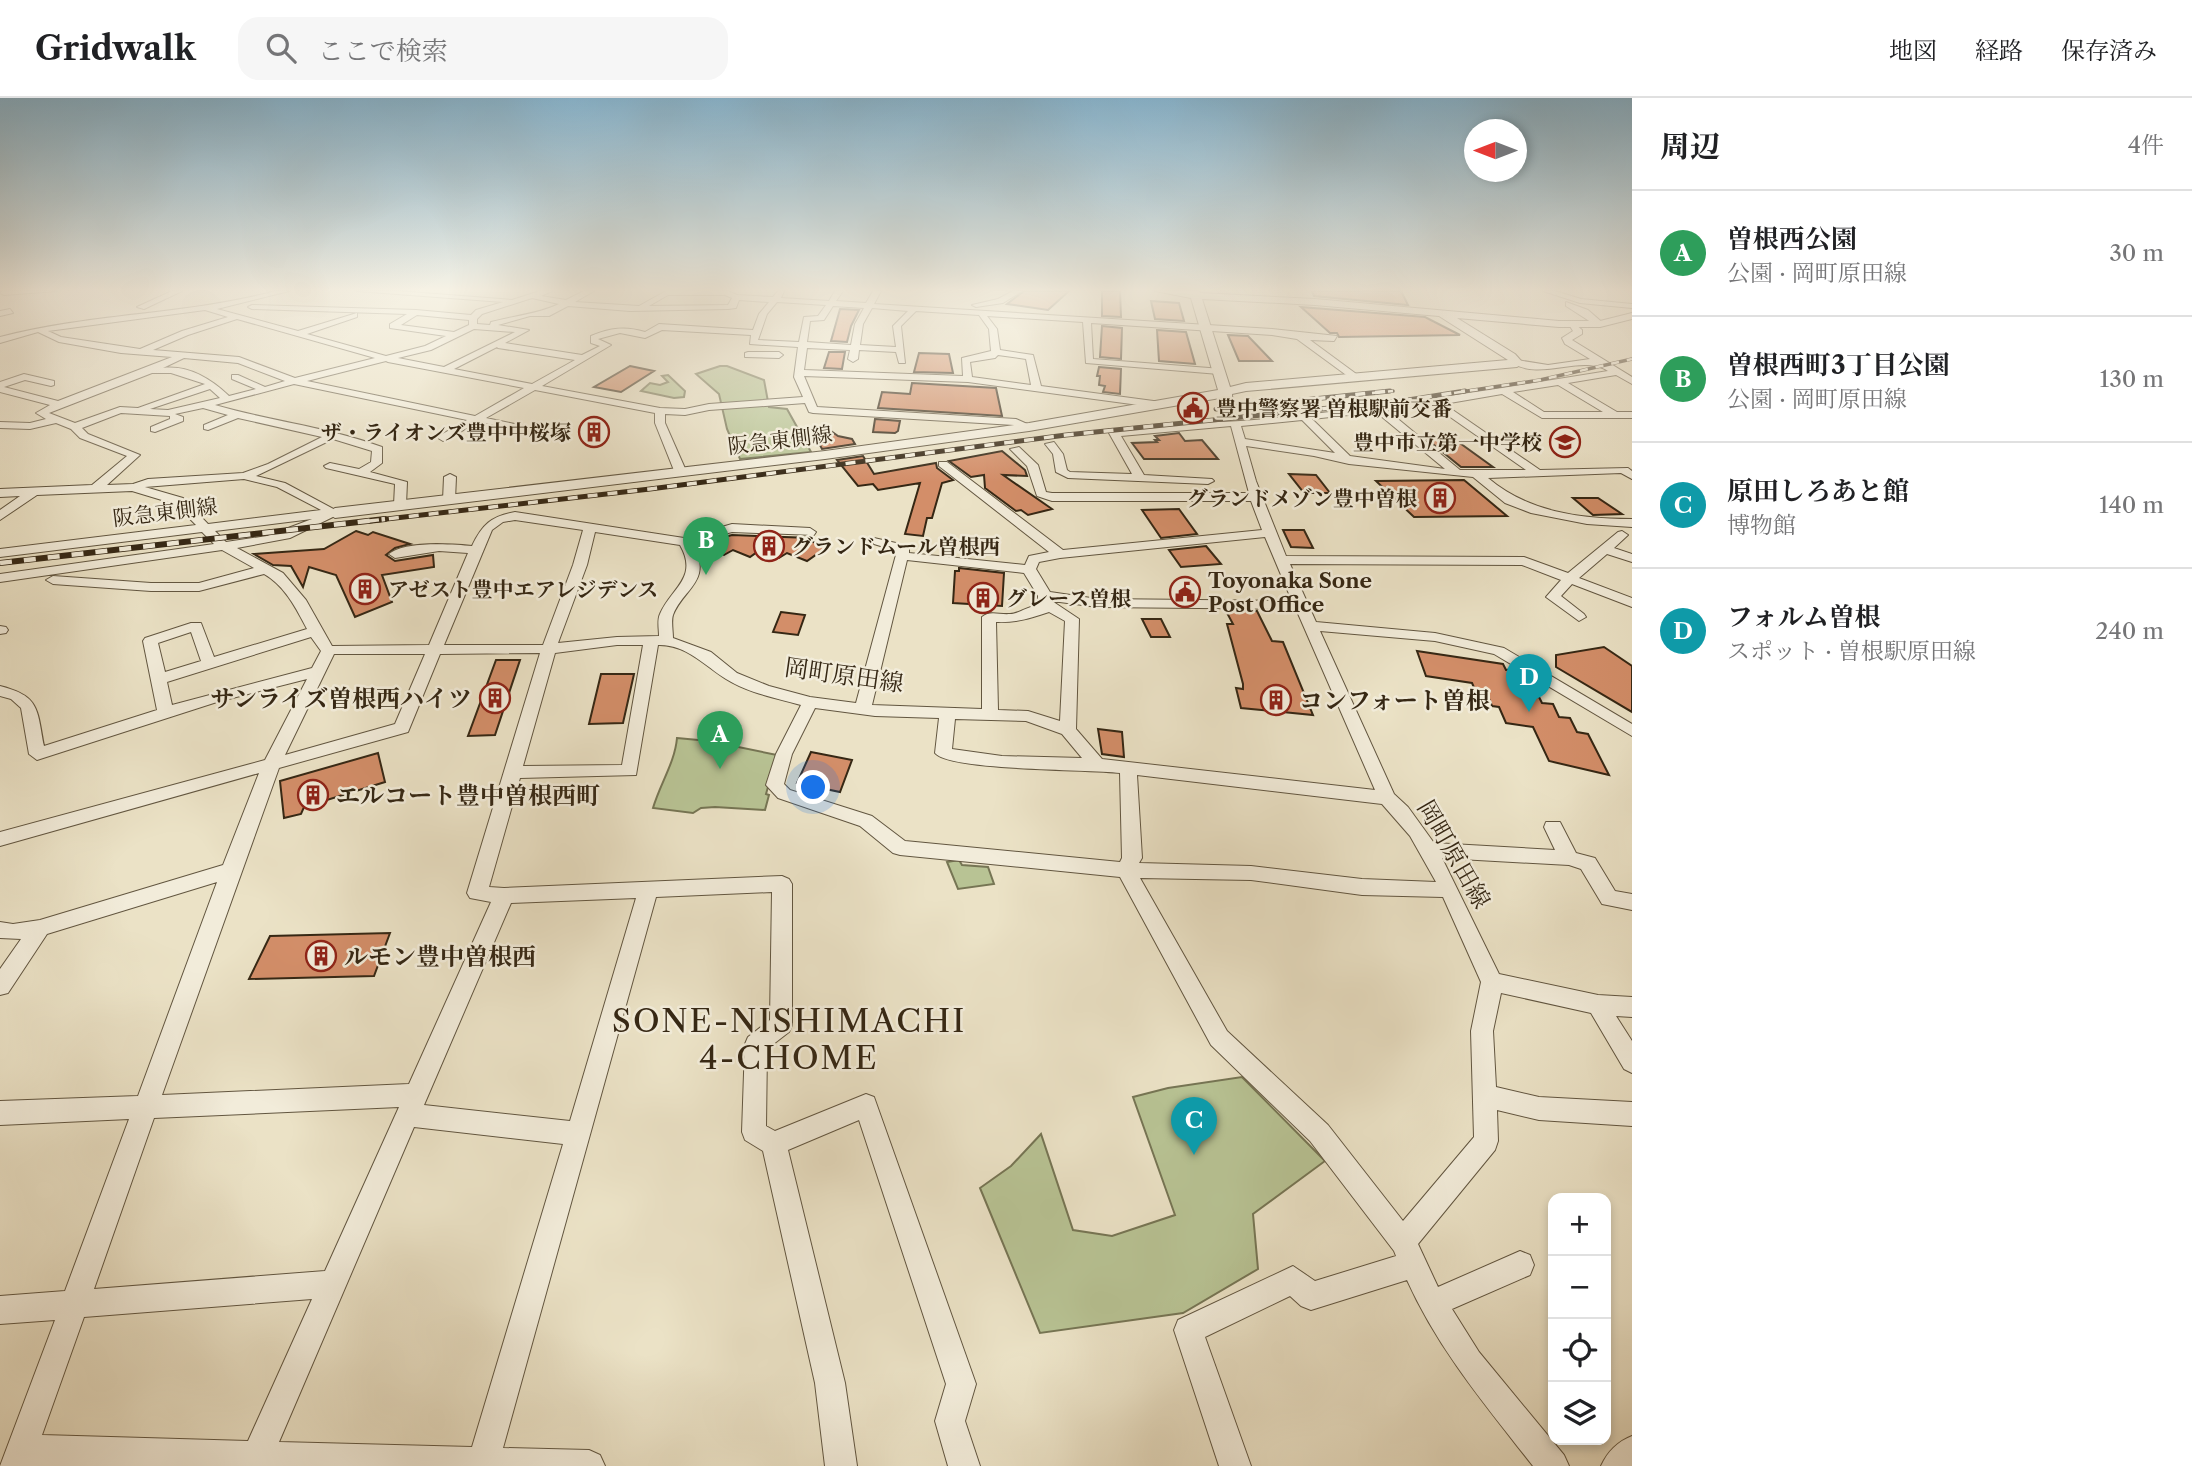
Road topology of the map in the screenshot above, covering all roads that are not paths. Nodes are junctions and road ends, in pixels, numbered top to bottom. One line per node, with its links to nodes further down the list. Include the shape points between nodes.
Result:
1 (180, 355): 2 (street)
2 (183, 355): 28 (street); 32 (street, via 239,360)
3 (373, 355): 19 (street)
4 (403, 355): 19 (street)
5 (477, 355): 22 (street)
6 (562, 355): 18 (street)
7 (588, 355): 18 (street)
8 (801, 355): 25 (street)
9 (854, 355): 26 (street)
10 (902, 355): 27 (street)
11 (993, 355): 31 (street, via 965,360)
12 (1015, 355): 40 (street, via 1030,357)
13 (1089, 355): 23 (street, via 1089,361)
14 (1214, 355): 23 (street)
15 (1324, 355): 30 (street)
16 (1509, 355): 21 (street)
17 (1589, 355): 20 (street)
18 (582, 358): 38 (street)
19 (388, 359): 22 (street); 32 (street)
20 (1597, 360): 21 (street, via 1548,368); 24 (street)
21 (1517, 363): 30 (street, 阪急東側線)
22 (447, 369): 38 (street)
23 (1219, 371): 43 (street)
24 (1617, 372): 33 (street); 34 (street)
25 (799, 373): 26 (street); 45 (street)
26 (851, 373): 27 (street)
27 (905, 375): 31 (street)
28 (135, 376): 37 (street, via 170,370); 47 (street)
29 (235, 377): 41 (street)
30 (1356, 378): 43 (street, 阪急東側線, via 1279,383)
31 (968, 379): 40 (street)
32 (293, 381): 41 (street); 60 (street)
33 (1632, 381)
34 (1560, 382): 42 (street); 56 (street)
35 (51, 383): 39 (street, via 24,377)
36 (174, 385): 51 (street, via 117,407)
37 (212, 385): 44 (street); 52 (street)
38 (535, 386): 53 (street); 60 (street)
39 (0, 387): 47 (street)
40 (1035, 387): 49 (street)
41 (265, 390): 44 (street)
42 (1504, 391): 46 (street); 56 (street, via 1542,415)
43 (1227, 395): 49 (street, 阪急東側線)
44 (227, 399): 48 (street)
45 (809, 400): 53 (street); 65 (street, via 813,410 1016,422)
46 (1435, 402): 50 (street); 76 (street)
47 (58, 404): 59 (street, via 41,413)
48 (204, 404): 54 (street); 55 (street)
49 (1161, 405): 65 (street, 阪急東側線)
50 (1378, 408): 58 (street); 80 (street)
51 (120, 410): 52 (street); 63 (street)
52 (136, 411): 54 (street)
53 (660, 411): 78 (street, via 660,424)
54 (168, 414): 67 (street, via 179,419)
55 (236, 415): 64 (street); 68 (street)
56 (1615, 415): 57 (street)
57 (1632, 415)
58 (1303, 416): 61 (street); 73 (street)
59 (54, 420): 62 (street, via 30,426); 63 (street)
60 (476, 420): 66 (street); 69 (street)
61 (1234, 422): 70 (street); 82 (street, via 1114,433)
62 (0, 425)
63 (75, 427): 87 (street, via 84,436 135,455)
64 (208, 427)
65 (1029, 427): 78 (street, 阪急東側線)
66 (520, 428)
67 (155, 429)
68 (334, 435): 77 (street, via 378,449 376,463); 81 (street)
69 (443, 438)
70 (1240, 442): 73 (street); 90 (street)
71 (1050, 444): 82 (street, via 1062,472 1068,475)
72 (1014, 449): 90 (street, via 1031,465 1041,494 1052,497)
73 (1349, 461): 80 (street)
74 (943, 464): 109 (street)
75 (330, 466): 77 (street)
76 (1536, 472): 79 (street); 83 (street, via 1624,470)
77 (361, 473): 92 (street, via 401,482)
78 (681, 473): 91 (street, 阪急東側線)
79 (1475, 473): 80 (street); 95 (street, via 1524,506)
80 (1458, 474)
81 (244, 476): 86 (street, via 148,481); 93 (street, via 281,485)
82 (1139, 476): 85 (street)
83 (1632, 476)
84 (450, 477): 91 (street)
85 (1208, 481)
86 (133, 487): 87 (street); 97 (street, via 179,502)
87 (96, 488): 88 (street)
88 (33, 492): 89 (street); 94 (street)
89 (0, 493)
90 (1256, 497): 101 (street)
91 (449, 499): 92 (street, 阪急東側線)
92 (400, 505): 93 (street, 阪急東側線)
93 (335, 513): 97 (street, 阪急東側線); 104 (street, 阪急東側線, via 286,535)
94 (0, 516)
95 (1610, 523): 96 (street); 100 (street)
96 (1632, 523)
97 (204, 528): 104 (street); 107 (street, 阪急東側線)
98 (590, 528): 103 (street); 106 (street, via 515,516 501,518 490,523); 125 (street)
99 (810, 532): 103 (street, via 738,526)
100 (1627, 532): 105 (street)
101 (1269, 533): 109 (street); 112 (street)
102 (878, 541): 110 (street, via 904,549)
103 (685, 542): 124 (street, via 693,556 690,583 666,615)
104 (223, 546): 113 (street); 115 (street, 阪急東側線)
105 (1605, 549): 111 (street); 117 (street)
106 (476, 550): 108 (street, via 439,547); 127 (street)
107 (0, 553)
108 (394, 554)
109 (1060, 554): 114 (street, via 1034,559)
110 (902, 556): 114 (street); 133 (street)
111 (1632, 558)
112 (1282, 559): 117 (street, via 1524,561); 120 (street)
113 (267, 569): 115 (street, via 199,587 52,580); 123 (street, via 299,600)
114 (1029, 569): 118 (street)
115 (45, 572): 116 (street, 阪急東側線)
116 (0, 578)
117 (1569, 579): 119 (street); 121 (street, via 1553,597)
118 (1045, 600): 120 (street); 135 (street, via 1044,610 1032,610 1015,619 989,617); 137 (street, via 1072,620)
119 (1632, 603)
120 (1303, 605): 122 (street)
121 (1579, 617)
122 (1313, 626): 138 (street, via 1436,637 1499,651); 143 (street)
123 (315, 631): 126 (street); 128 (street)
124 (659, 640): 125 (street, 岡町原田線); 132 (street, 岡町原田線, via 706,655 732,676 763,689); 142 (street, via 630,771)
125 (550, 649): 127 (street, 岡町原田線); 142 (street)
126 (329, 650): 127 (street, 岡町原田線); 129 (street)
127 (434, 650): 139 (street, via 402,728)
128 (209, 663): 130 (street); 130 (street, via 196,626 150,641)
129 (318, 671): 136 (street); 139 (street)
130 (159, 679): 136 (street)
131 (0, 691): 136 (street, via 29,706 37,754)
132 (810, 702): 133 (street, 岡町原田線); 149 (street, via 784,754 775,785 784,794 866,821 900,848)
133 (863, 709): 134 (street, 岡町原田線)
134 (948, 712): 135 (street, 岡町原田線); 140 (street, 岡町原田線, via 943,753 1002,762)
135 (990, 712): 137 (street, 岡町原田線, via 1028,716)
136 (166, 713)
137 (1068, 730): 140 (street)
138 (1632, 731)
139 (272, 763): 145 (street); 148 (street)
140 (1097, 764): 141 (street, 岡町原田線)
141 (1128, 767): 143 (street, 岡町原田線); 149 (street, via 1132,858)
142 (512, 772): 152 (street, via 477,893)
143 (1387, 798): 146 (street, 岡町原田線, via 1402,810)
144 (1553, 827): 147 (street)
145 (1, 843)
146 (1427, 850): 147 (street); 151 (street, 岡町原田線)
147 (1569, 858): 153 (street, via 1588,863 1609,898)
148 (232, 870): 154 (street); 162 (street)
149 (1126, 870): 151 (street, via 1251,873 1362,887); 168 (street, via 1219,1038 1319,1133)
150 (649, 888): 152 (street); 166 (street); 167 (street, via 782,884 781,1025 756,1044 754,1132)
151 (1448, 890): 156 (street, 岡町原田線)
152 (504, 896): 163 (street)
153 (1632, 902)
154 (40, 928): 155 (street); 157 (street)
155 (0, 930)
156 (1492, 982): 158 (street); 161 (street, via 1482,1031)
157 (0, 986)
158 (1598, 1005): 159 (street); 160 (street)
159 (1632, 1007)
160 (1632, 1062)
161 (1485, 1094): 165 (street, via 1527,1107); 168 (street, via 1486,1141)
162 (145, 1105): 163 (street); 164 (street); 172 (street)
163 (412, 1105): 166 (street); 170 (street)
164 (0, 1113)
165 (1632, 1114)
166 (578, 1134): 177 (street)
167 (774, 1144): 179 (street, via 830,1383); 180 (street, via 866,1105 961,1384 950,1421)
168 (1408, 1253): 171 (street); 181 (street, via 1311,1296 1293,1280 1188,1329)
169 (1520, 1265): 171 (street)
170 (332, 1284): 172 (street); 176 (street)
171 (1432, 1304): 182 (street, via 1469,1362)
172 (73, 1306): 173 (street); 175 (street)
173 (0, 1310)
174 (1632, 1451): 183 (street)
175 (18, 1458): 176 (street)
176 (262, 1460): 177 (street)
177 (483, 1464): 178 (street)
178 (589, 1466)
179 (841, 1466)
180 (964, 1466)
181 (1235, 1466)
182 (1553, 1466)
183 (1616, 1466)

